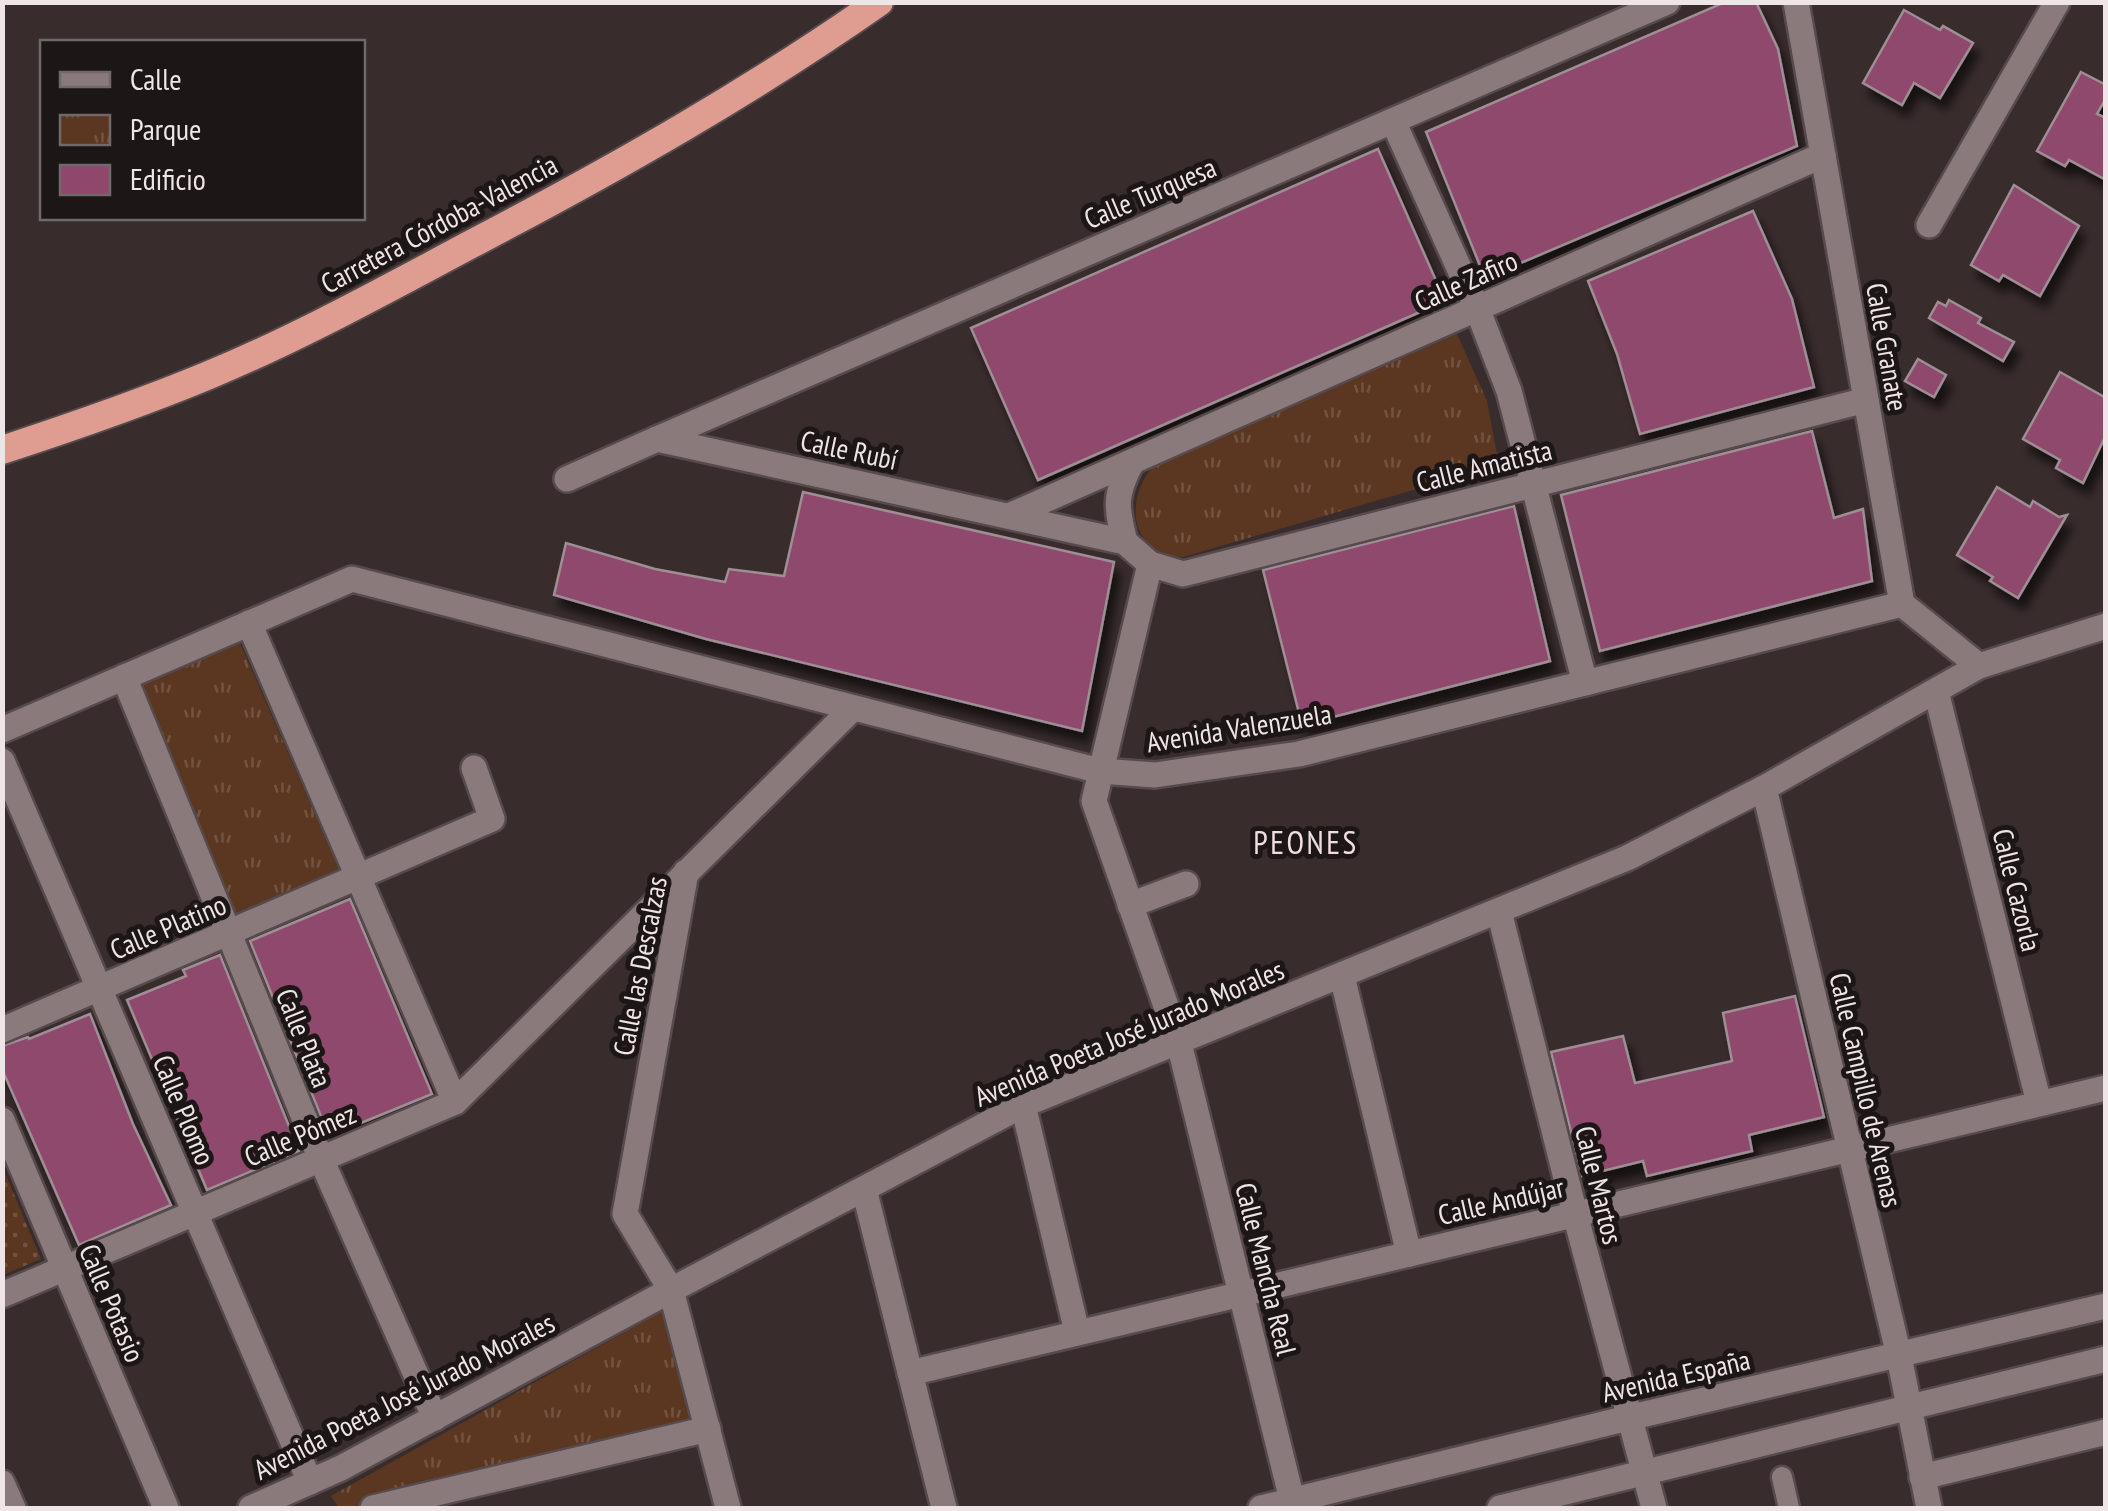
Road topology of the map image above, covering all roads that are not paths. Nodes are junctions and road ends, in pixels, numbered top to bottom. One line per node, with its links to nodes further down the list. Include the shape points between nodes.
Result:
1 (880, 2): 11 (highway, Carretera Córdoba-Valencia, via 622,165 342,312 212,374)
2 (1667, 2): 5 (street, Calle Turquesa)
3 (1796, 2): 6 (street, Calle Granate)
4 (2058, 2): 7 (street)
5 (1392, 121): 8 (street); 10 (street, Calle Turquesa)
6 (1823, 155): 8 (street, Calle Zafiro); 9 (street, Calle Granate)
7 (1928, 225)
8 (1476, 308): 12 (street, Calle Zafiro); 14 (street)
9 (1866, 400): 14 (street, Calle Amatista); 18 (street, Calle Granate)
10 (657, 439): 13 (street); 15 (street, Calle Rubí)
11 (2, 450)
12 (1132, 462): 15 (street, Calle Zafiro); 16 (street, via 1116,509)
13 (567, 480)
14 (1534, 484): 17 (street, Calle Amatista, via 1183,574); 23 (street)
15 (1010, 516): 16 (street, Calle Rubí)
16 (1125, 542): 17 (street)
17 (1150, 564): 29 (street, Calle Mancha Real)
18 (1902, 604): 21 (street); 23 (street, Avenida Valenzuela)
19 (249, 623): 22 (street); 25 (street, Avenida Valenzuela, via 352,579); 32 (street)
20 (2106, 626): 21 (street, Avenida Poeta José Jurado Morales)
21 (1979, 666): 24 (street, Avenida Poeta José Jurado Morales)
22 (124, 678): 26 (street); 36 (street, Calle Plata)
23 (1585, 683): 29 (street, Avenida Valenzuela, via 1299,754 1155,774)
24 (1936, 691): 30 (street, Avenida Poeta José Jurado Morales); 43 (street, Calle Cazorla)
25 (853, 708): 29 (street, Avenida Valenzuela); 31 (street, Calle las Descalzas)
26 (2, 730)
27 (2, 761): 38 (street, Calle Plomo)
28 (474, 768): 32 (street, Calle Platino, via 492,819)
29 (1100, 771): 34 (street, Calle Mancha Real, via 1094,801)
30 (1764, 788): 35 (street, Avenida Poeta José Jurado Morales, via 1627,858); 46 (street, Calle Campillo de Arenas)
31 (686, 872): 42 (street); 53 (street, Calle las Descalzas, via 625,1214)
32 (358, 879): 36 (street, Calle Platino); 42 (street)
33 (1186, 884): 34 (street)
34 (1130, 906): 40 (street, Calle Mancha Real)
35 (1499, 910): 37 (street, Avenida Poeta José Jurado Morales); 50 (street, Calle Martos)
36 (229, 934): 38 (street, Calle Platino); 47 (street, Calle Plata)
37 (1342, 976): 40 (street, Avenida Poeta José Jurado Morales); 51 (street)
38 (99, 988): 39 (street, Calle Platino); 49 (street, Calle Plomo)
39 (2, 1030)
40 (1178, 1044): 44 (street, Avenida Poeta José Jurado Morales); 54 (street, Calle Mancha Real)
41 (2106, 1088): 43 (street, Calle Andújar)
42 (455, 1102): 47 (street, Calle Pómez)
43 (2039, 1103): 46 (street, Calle Andújar)
44 (1023, 1105): 48 (street, Avenida Poeta José Jurado Morales); 57 (street)
45 (2, 1120): 52 (street, Calle Potasio)
46 (1849, 1149): 50 (street, Calle Andújar); 58 (street, Calle Campillo de Arenas)
47 (320, 1159): 49 (street, Calle Pómez); 62 (street, Calle Plata)
48 (864, 1189): 53 (street, Avenida Poeta José Jurado Morales); 60 (street)
49 (195, 1213): 52 (street, Calle Pómez); 69 (street, Calle Plomo)
50 (1575, 1214): 51 (street, Calle Andújar); 63 (street, Calle Martos)
51 (1410, 1254): 54 (street, Calle Andújar)
52 (65, 1268): 55 (street, Calle Pómez); 74 (street, Calle Potasio)
53 (671, 1290): 62 (street, Avenida Poeta José Jurado Morales); 64 (street, Calle las Descalzas)
54 (1241, 1294): 57 (street, Calle Andújar); 71 (street, Calle Mancha Real)
55 (2, 1295)
56 (2106, 1306): 58 (street, Avenida España)
57 (1076, 1332): 60 (street, Calle Andújar)
58 (1899, 1356): 61 (street, Calle Campillo de Arenas); 63 (street, Avenida España)
59 (2106, 1359): 61 (street)
60 (910, 1373): 77 (street)
61 (1909, 1407): 66 (street); 68 (street, Calle Campillo de Arenas)
62 (435, 1418): 69 (street, Avenida Poeta José Jurado Morales)
63 (1628, 1418): 66 (street, Calle Martos); 71 (street, Avenida España)
64 (708, 1430): 75 (street); 76 (street, Calle las Descalzas)
65 (2106, 1432): 68 (street)
66 (1644, 1474): 79 (street); 80 (street, Calle Martos)
67 (1782, 1478): 81 (street)
68 (1922, 1478): 82 (street, Calle Campillo de Arenas)
69 (310, 1482): 72 (street, Avenida Poeta José Jurado Morales)
70 (2, 1483): 73 (street)
71 (1294, 1505): 78 (street, Avenida España)
72 (264, 1507)
73 (13, 1508)
74 (166, 1508)
75 (372, 1508)
76 (728, 1508)
77 (944, 1508)
78 (1260, 1508)
79 (1500, 1508)
80 (1654, 1508)
81 (1789, 1508)
82 (1929, 1508)

